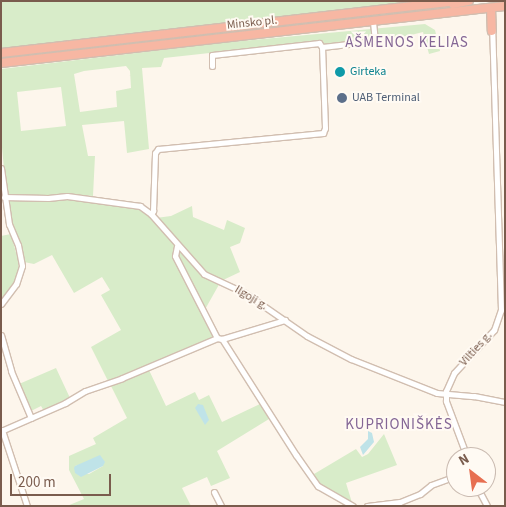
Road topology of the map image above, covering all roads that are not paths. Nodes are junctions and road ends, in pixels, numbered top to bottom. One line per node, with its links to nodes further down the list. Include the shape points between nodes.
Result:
1 (457, 1): 9 (highway, Minsko pl.)
2 (468, 1): 5 (highway, via 445,6)
3 (505, 6): 4 (highway, Minsko pl.)
4 (491, 8): 5 (highway, Minsko pl.); 7 (highway)
5 (436, 14): 6 (highway, Minsko pl.)
6 (373, 21): 8 (street, via 374,41); 10 (highway, Minsko pl.)
7 (492, 32): 15 (street, Vilties g.)
8 (322, 47): 11 (street, via 319,43 212,54); 14 (street, via 323,133 158,150 155,154)
9 (1, 52)
10 (1, 63)
11 (212, 66)
12 (1, 168): 13 (street)
13 (4, 197): 14 (street, Ilgoji g., via 67,196 131,203); 17 (street, via 22,266 16,284)
14 (151, 214): 16 (street, Ilgoji g.)
15 (502, 222): 21 (street, Vilties g., via 500,318 454,374)
16 (177, 246): 18 (street, Ilgoji g., via 204,274 245,293); 20 (street, via 175,256)
17 (1, 304)
18 (285, 320): 20 (street); 21 (street, Ilgoji g., via 307,336 351,359)
19 (1, 335): 23 (street, via 11,371)
20 (219, 339): 23 (street, via 85,391); 28 (street, via 315,483)
21 (446, 395): 22 (street, Ilgoji g.); 25 (street)
22 (505, 402)
23 (31, 418): 24 (street)
24 (2, 430): 29 (street)
25 (464, 447)
26 (446, 480): 33 (street, via 400,502)
27 (214, 492): 30 (street)
28 (345, 502): 31 (street); 32 (street)
29 (27, 506)
30 (221, 506)
31 (339, 506)
32 (353, 506)
33 (369, 506)

